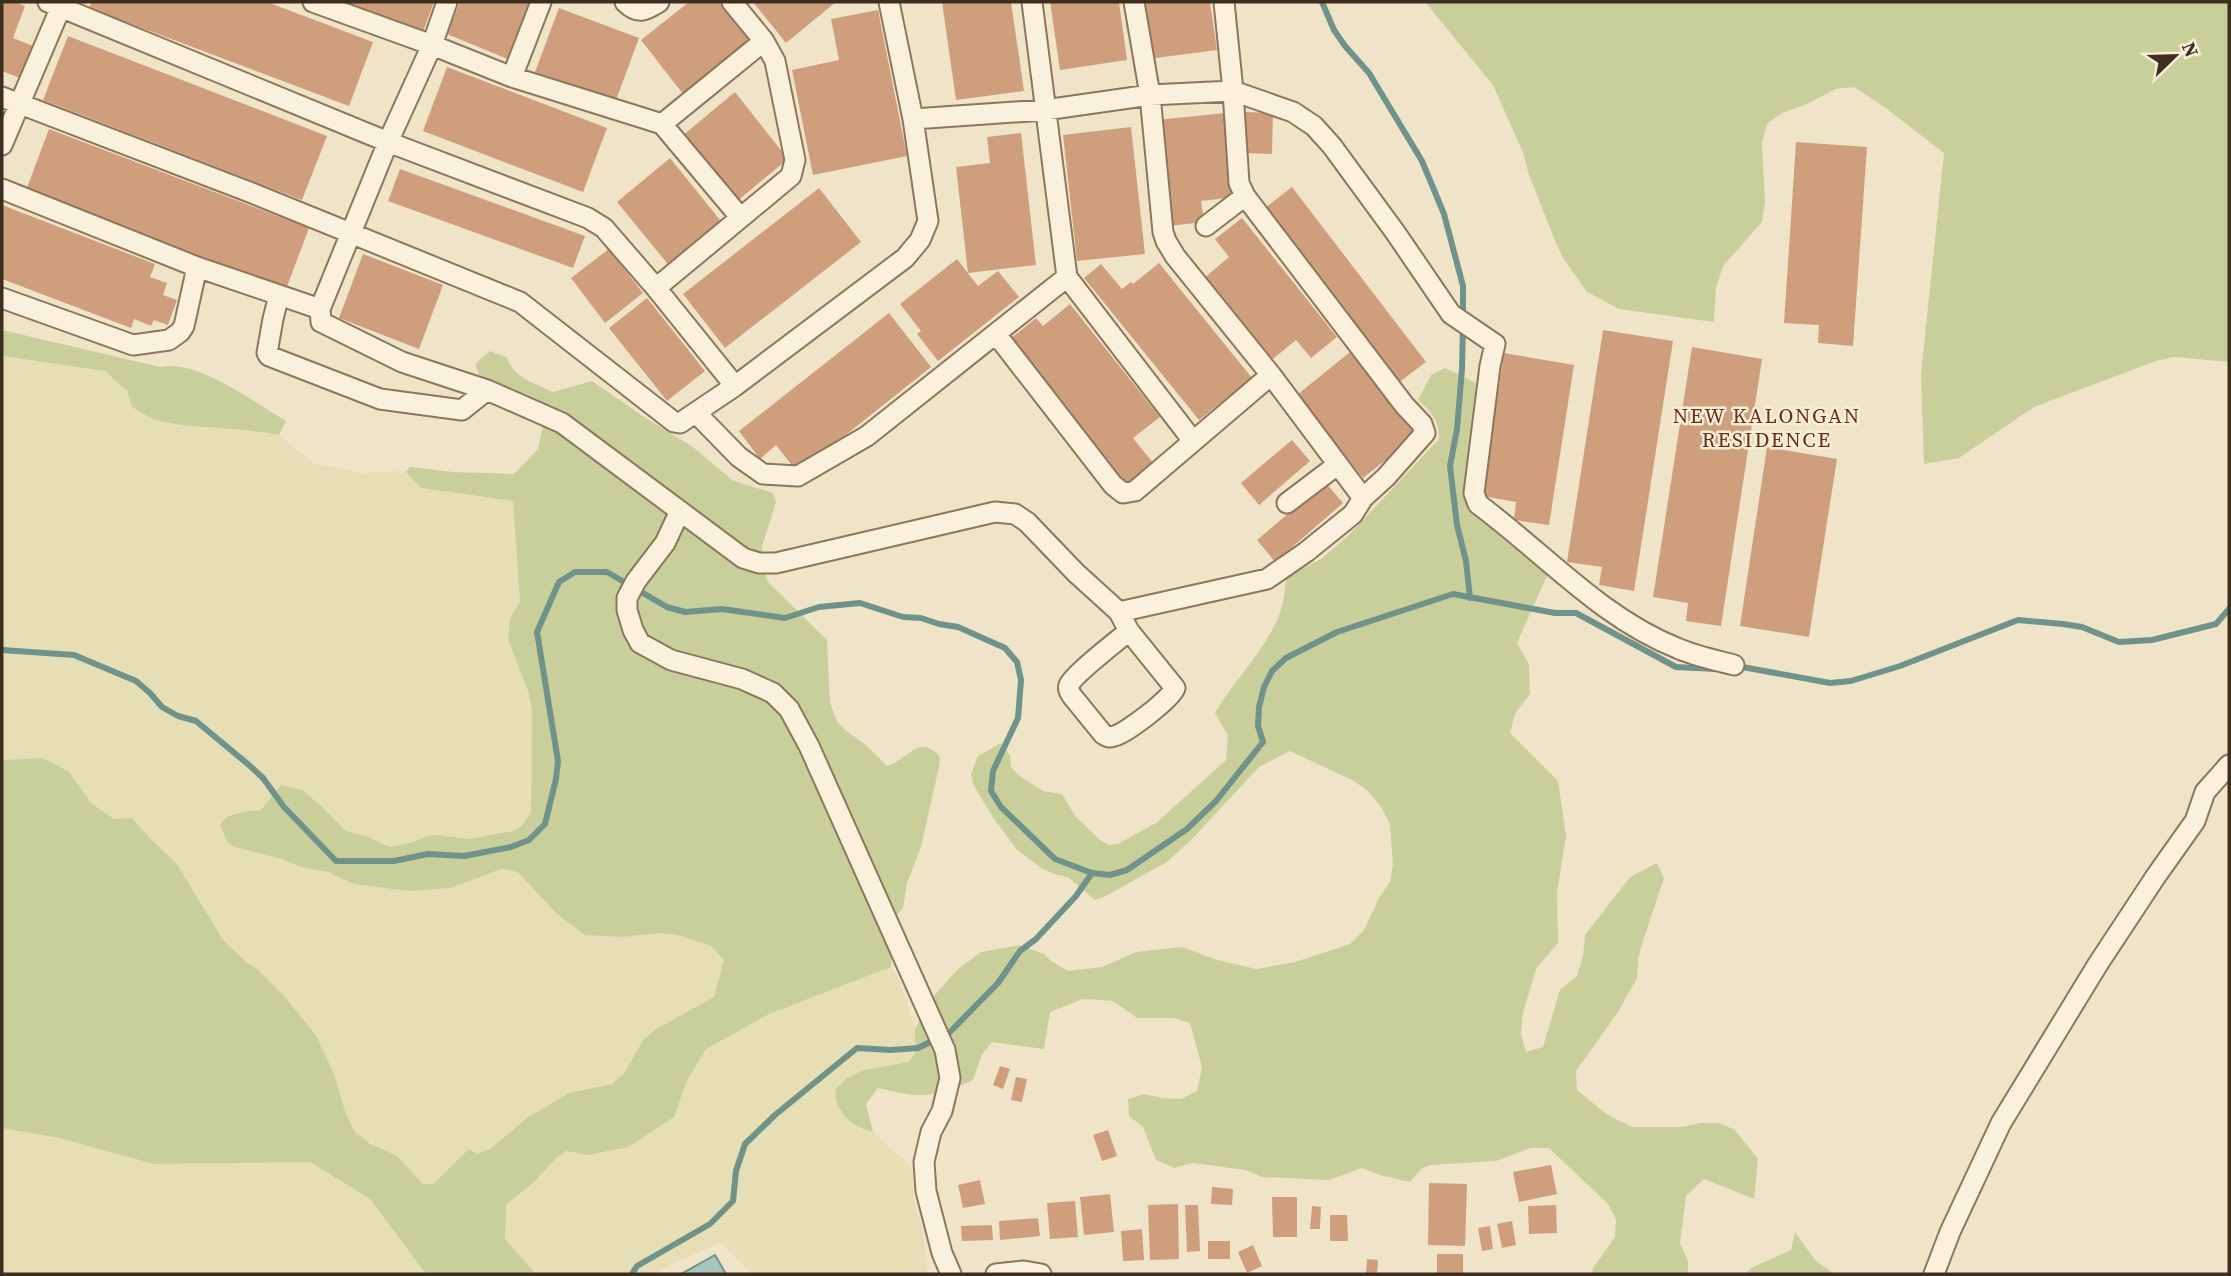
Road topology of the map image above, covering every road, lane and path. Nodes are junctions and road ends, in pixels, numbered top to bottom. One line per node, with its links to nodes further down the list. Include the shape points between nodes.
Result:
1 (313, 2): 13 (street)
2 (447, 2): 13 (street)
3 (541, 2): 14 (street)
4 (625, 2): 5 (street, via 639,12)
5 (659, 2)
6 (732, 2): 12 (street)
7 (889, 2): 19 (street)
8 (1032, 2): 18 (street)
9 (1134, 2): 16 (street)
10 (1224, 2): 15 (street)
11 (58, 4): 17 (street); 21 (street)
12 (764, 41): 20 (street); 25 (street, via 780,78 794,168 791,176)
13 (432, 45): 14 (street); 21 (street)
14 (512, 77): 20 (street)
15 (1233, 90): 16 (street); 24 (street, via 1239,183); 46 (street, via 1293,112 1314,126 1451,314 1495,344 1474,493 1478,504 1637,628 1677,648)
16 (1150, 95): 18 (street); 35 (street, via 1166,242)
17 (10, 101): 22 (street); 27 (street)
18 (1045, 110): 19 (street); 29 (street)
19 (913, 119): 36 (street, via 928,221 920,240 905,258)
20 (662, 124): 25 (street)
21 (388, 142): 27 (street); 30 (street, via 588,218 604,228)
22 (2, 145)
23 (2, 189): 28 (street)
24 (1245, 197): 26 (street); 41 (street, via 1422,424 1422,439)
25 (740, 217): 30 (street)
26 (1206, 226)
27 (351, 234): 33 (street); 38 (street, via 520,302 674,422)
28 (197, 267): 31 (street); 32 (street, via 184,326 169,340 133,345)
29 (1067, 277): 34 (street); 39 (street)
30 (656, 288): 36 (street)
31 (279, 295): 33 (street); 37 (street, via 269,356 380,399 404,403 462,410)
32 (2, 298)
33 (320, 309): 37 (street, via 321,322 390,356)
34 (996, 334): 38 (street, via 867,436 798,476 763,474 739,457); 39 (street, via 1122,493 1135,491)
35 (1271, 375): 39 (street); 40 (street)
36 (735, 386): 38 (street)
37 (486, 390): 43 (street, via 562,423)
38 (696, 413)
39 (1193, 442)
40 (1337, 465): 41 (street); 42 (street)
41 (1363, 498): 44 (street, via 1353,514 1267,579)
42 (1287, 503)
43 (680, 511): 44 (street, via 743,558 759,564 995,512 1015,514); 48 (street, via 665,543 631,590 627,610 633,630 640,643 671,660 742,679 773,693 789,709 809,746 945,1050 950,1078 924,1162 926,1191)
44 (1119, 612): 45 (street)
45 (1129, 631): 45 (street, via 1175,688 1167,700 1108,737 1072,696 1069,685)
46 (1734, 665)
47 (2229, 765): 51 (street, via 2205,792 2195,821 2098,964 2001,1123)
48 (951, 1274)
49 (996, 1274): 50 (street)
50 (1041, 1274)
51 (1934, 1274)

